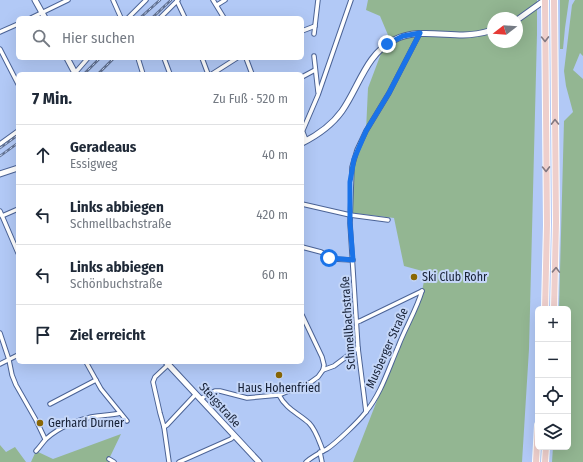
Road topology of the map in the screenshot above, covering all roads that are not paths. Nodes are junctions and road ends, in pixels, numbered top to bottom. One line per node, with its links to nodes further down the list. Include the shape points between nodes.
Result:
1 (35, 0): 13 (main road)
2 (68, 0): 13 (street)
3 (113, 0): 16 (street)
4 (146, 0): 17 (street)
5 (178, 0): 18 (street); 19 (street)
6 (214, 0): 12 (street)
7 (225, 0): 12 (street)
8 (318, 0): 23 (street)
9 (351, 0): 48 (street)
10 (545, 0): 21 (main road); 66 (highway, one-way to 66)
11 (554, 0): 67 (highway, one-way to 11)
12 (217, 5): 20 (street)
13 (42, 12): 14 (street); 15 (main road)
14 (35, 16)
15 (44, 16)
16 (120, 16)
17 (130, 16)
18 (162, 16)
19 (184, 16)
20 (223, 16)
21 (523, 16)
22 (16, 25): 26 (street)
23 (315, 26): 24 (street); 28 (street)
24 (304, 29)
25 (487, 31): 27 (main road, via 463,35)
26 (0, 32)
27 (420, 33): 51 (main road, via 397,38 383,47 370,61 337,117 326,128); 59 (street, Schmellbachstraße, via 357,150 352,167)
28 (314, 34)
29 (0, 49): 47 (street)
30 (314, 56): 38 (street)
31 (68, 60): 39 (main road)
32 (86, 60): 40 (street)
33 (139, 60): 41 (street)
34 (165, 60): 42 (street)
35 (203, 60): 43 (street)
36 (234, 60): 44 (street)
37 (247, 60): 45 (street)
38 (315, 70): 46 (street); 48 (street)
39 (74, 72)
40 (76, 72)
41 (143, 72)
42 (169, 72)
43 (209, 72)
44 (213, 72)
45 (251, 72)
46 (304, 76)
47 (16, 80)
48 (318, 95): 49 (street)
49 (304, 126)
50 (16, 132): 52 (street)
51 (304, 142)
52 (0, 144)
53 (16, 169): 54 (main road)
54 (0, 174)
55 (304, 204): 59 (street)
56 (16, 210): 58 (street)
57 (0, 211): 58 (street)
58 (2, 216): 61 (street)
59 (350, 216): 60 (street); 63 (street, Schmellbachstraße)
60 (388, 220)
61 (16, 248)
62 (304, 248): 63 (street, via 321,252 333,259)
63 (353, 260): 69 (street, Schmellbachstraße)
64 (410, 296): 65 (street); 65 (street, Musberger Straße, via 422,291); 69 (street)
65 (419, 301): 85 (street, Musberger Straße, via 378,394)
66 (545, 306)
67 (554, 306)
68 (304, 319): 78 (street, via 322,357)
69 (357, 322): 71 (street, Schmellbachstraße)
70 (0, 333): 73 (street)
71 (358, 348): 78 (street, via 334,366); 85 (street, Schmellbachstraße)
72 (16, 356): 73 (street)
73 (9, 360): 74 (street); 89 (street, via 16,385)
74 (0, 364)
75 (87, 364): 79 (street)
76 (168, 364): 87 (street, via 153,382)
77 (170, 364): 80 (main road, Steigstraße)
78 (323, 370): 81 (street, via 312,382)
79 (96, 380): 83 (street); 84 (street)
80 (196, 394): 82 (main road, Steigstraße); 87 (street)
81 (280, 395): 82 (street, via 247,398 214,391); 93 (street, via 284,404 312,427)
82 (200, 398): 88 (main road, Steigstraße)
83 (50, 404)
84 (120, 412): 86 (street); 89 (street, via 79,421)
85 (366, 412): 93 (street, Musberger Straße)
86 (127, 421)
87 (164, 427): 96 (street)
88 (234, 436): 97 (street); 98 (main road, Steigstraße)
89 (45, 439): 92 (street)
90 (537, 450): 101 (highway)
91 (546, 450): 102 (highway)
92 (36, 451)
93 (322, 451): 99 (street, Musberger Straße); 100 (street)
94 (109, 459): 95 (street)
95 (114, 462)
96 (169, 462)
97 (179, 462)
98 (259, 462)
99 (306, 462)
100 (322, 462)
101 (536, 462)
102 (545, 462)

